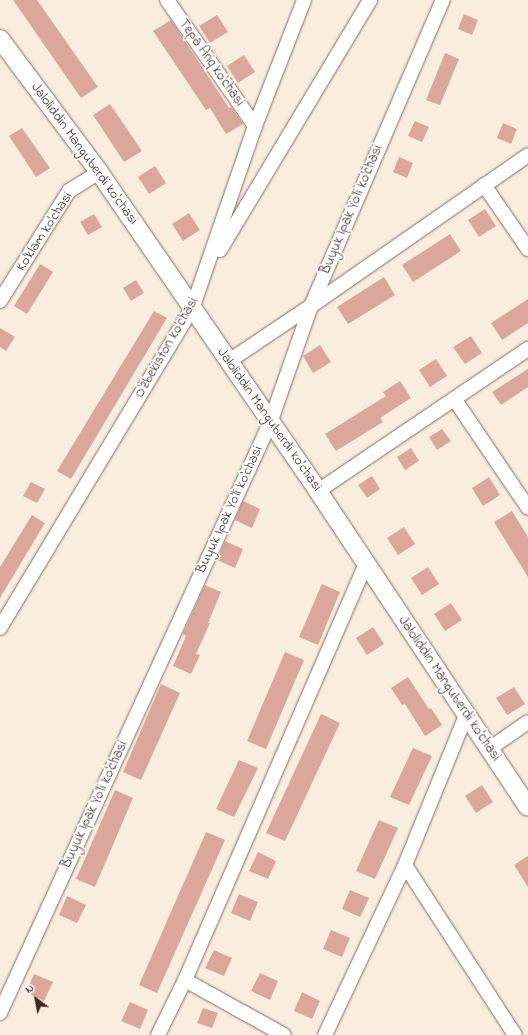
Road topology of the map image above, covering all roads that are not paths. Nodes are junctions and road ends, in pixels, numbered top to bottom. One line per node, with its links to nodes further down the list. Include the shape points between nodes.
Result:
1 (167, 0): 6 (street, Tepa Ariq ko'chasi)
2 (304, 0): 6 (street, O'zbekiston ko'chasi)
3 (370, 0): 11 (street)
4 (443, 0): 13 (street, Buyuk Ipak Yo'li ko'chasi)
5 (0, 39): 8 (street, Jaloliddin Manguberdi ko'chasi)
6 (255, 126): 11 (street, O'zbekiston ko'chasi)
7 (528, 155): 9 (street)
8 (99, 172): 12 (street, Ko'klam ko'chasi, via 69,191); 14 (street, Jaloliddin Manguberdi ko'chasi)
9 (484, 185): 10 (street); 13 (street)
10 (528, 249)
11 (206, 272): 14 (street, O'zbekiston ko'chasi)
12 (0, 301)
13 (311, 306): 16 (street); 18 (street, Buyuk Ipak Yo'li ko'chasi)
14 (192, 309): 16 (street, Jaloliddin Manguberdi ko'chasi); 22 (street, O'zbekiston ko'chasi)
15 (528, 349): 17 (street)
16 (229, 361): 18 (street, Jaloliddin Manguberdi ko'chasi)
17 (455, 400): 19 (street); 20 (street)
18 (270, 423): 19 (street, Jaloliddin Manguberdi ko'chasi); 29 (street, Buyuk Ipak Yo'li ko'chasi)
19 (318, 491): 21 (street, Jaloliddin Manguberdi ko'chasi)
20 (528, 508)
21 (366, 564): 23 (street, Jaloliddin Manguberdi ko'chasi); 28 (street)
22 (0, 628)
23 (467, 712): 25 (street, Jaloliddin Manguberdi ko'chasi); 27 (street)
24 (528, 722): 25 (street)
25 (489, 749): 26 (street, Jaloliddin Manguberdi ko'chasi)
26 (528, 807)
27 (405, 865): 32 (street); 33 (street)
28 (185, 980): 30 (street); 31 (street)
29 (0, 1013)
30 (158, 1035)
31 (284, 1035)
32 (325, 1035)
33 (515, 1035)

